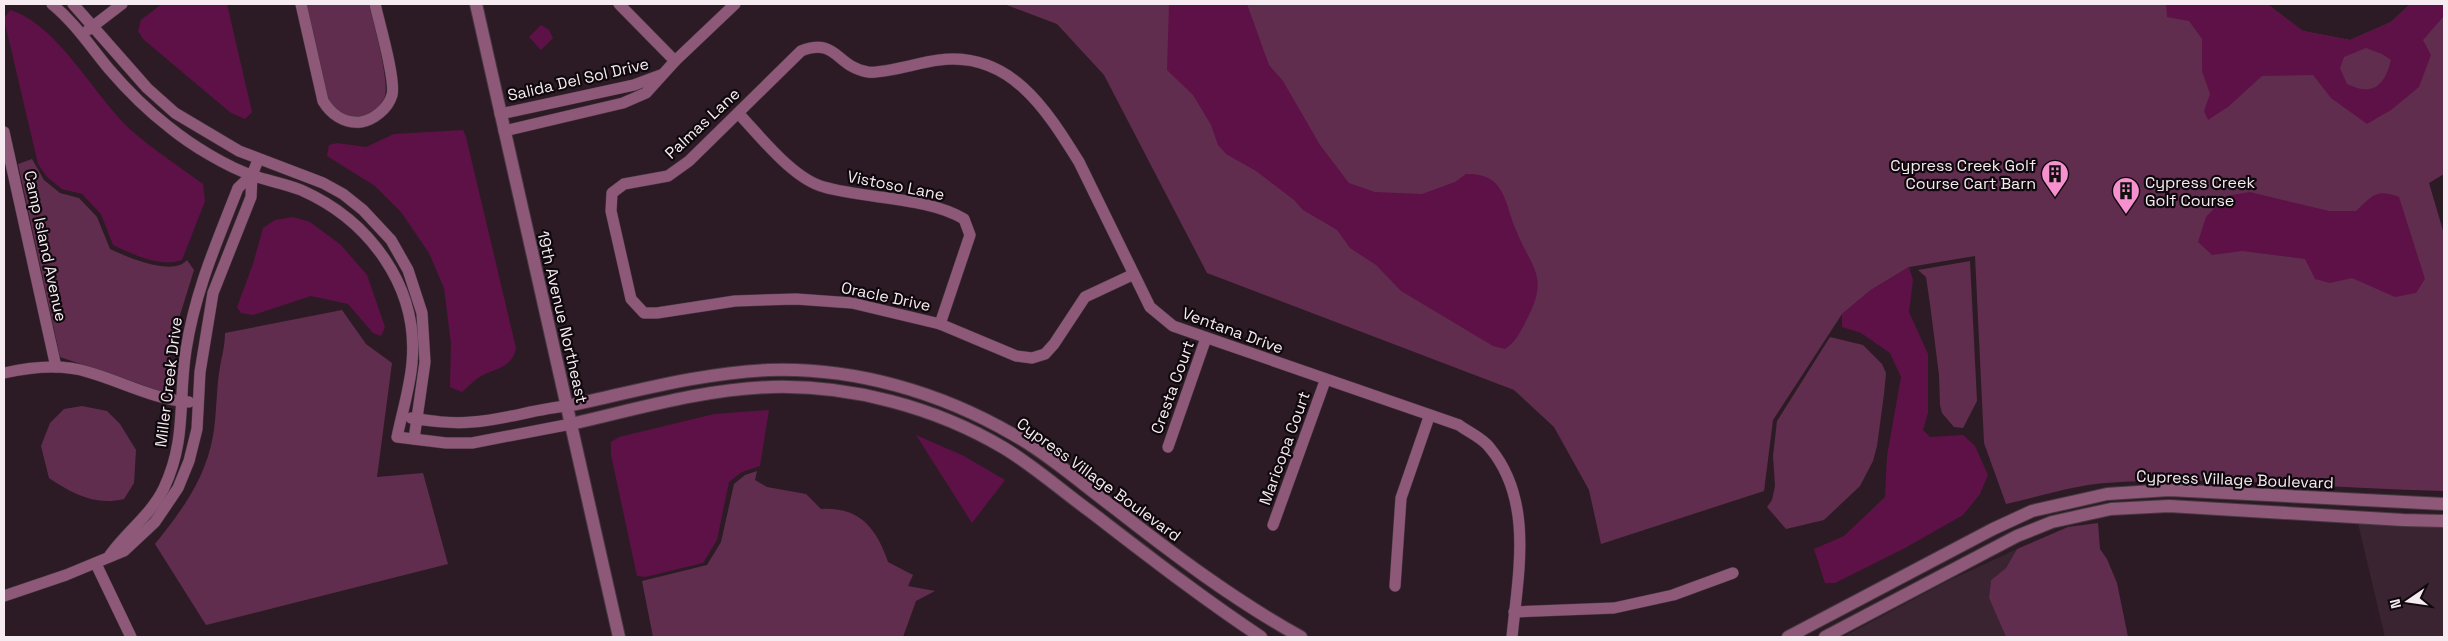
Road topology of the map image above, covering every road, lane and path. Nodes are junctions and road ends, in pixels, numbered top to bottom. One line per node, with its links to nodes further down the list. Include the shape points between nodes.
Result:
1 (52, 4): 10 (street)
2 (74, 4): 9 (street)
3 (122, 4): 9 (street)
4 (301, 4): 5 (street, via 322,101 331,113 356,123 370,121 392,96)
5 (375, 4)
6 (476, 4): 17 (street, 19th Avenue Northeast)
7 (619, 4): 12 (street)
8 (735, 4): 12 (street, Salida Del Sol Drive)
9 (94, 26): 10 (street); 22 (street, via 115,54 175,113)
10 (83, 35): 23 (street, via 130,93 169,128)
11 (813, 46): 18 (street, Palmas Lane, via 801,51); 25 (street, Ventana Drive, via 829,48 850,67 870,72 962,59 988,64 1006,73 1027,89 1079,162)
12 (675, 61): 13 (street, Salida Del Sol Drive)
13 (662, 74): 14 (street, Salida Del Sol Drive, via 634,85); 16 (street, Salida Del Sol Drive, via 646,93 623,103)
14 (583, 96): 15 (street, Salida Del Sol Drive); 16 (street)
15 (564, 100): 17 (street, Salida Del Sol Drive); 19 (street)
16 (586, 111): 19 (street, Salida Del Sol Drive)
17 (500, 114): 20 (street, 19th Avenue Northeast)
18 (738, 114): 24 (street, Palmas Lane, via 689,161 668,176 624,184 612,193 611,211); 26 (street, Vistoso Lane, via 798,173 822,187 890,198 955,213 964,219 970,235)
19 (568, 115): 20 (street, Salida Del Sol Drive, via 555,126 541,121)
20 (504, 130): 33 (street, 19th Avenue Northeast)
21 (4, 132): 28 (street, Camp Island Avenue)
22 (258, 160): 23 (street); 36 (street, via 323,183 343,194 391,240 408,270 422,313 425,362)
23 (252, 175): 31 (street, Miller Creek Drive, via 238,188 195,300 186,352); 32 (street, Miller Creek Drive, via 251,197 213,293); 34 (street, via 320,199 348,217 384,255 398,282 412,337 412,363)
24 (624, 267): 26 (street, Oracle Drive, via 631,299 644,313 735,301 796,299 852,303)
25 (1132, 275): 26 (street, Oracle Drive, via 1084,297 1054,344 1045,354 1032,358 1016,356); 27 (street, Ventana Drive, via 1150,307 1173,326)
26 (940, 324)
27 (1206, 338): 30 (street, Ventana Drive); 39 (street, Cresta Court)
28 (56, 367): 29 (street); 31 (street, via 87,372 150,396)
29 (4, 373)
30 (1325, 381): 35 (street, Ventana Drive); 43 (street, Maricopa Court)
31 (183, 402): 32 (street); 40 (street, Miller Creek Drive, via 180,440)
32 (197, 403): 40 (street, Miller Creek Drive, via 197,429 189,461)
33 (567, 406): 36 (street, via 473,422); 37 (street, 19th Avenue Northeast); 52 (street, Cypress Village Boulevard, via 692,379 769,370 852,376 917,391 965,409 1015,435 1249,608)
34 (402, 416): 36 (street); 38 (street, via 397,437)
35 (1429, 416): 46 (street, via 1401,498); 48 (street, Ventana Drive, via 1459,425 1489,446 1504,468 1515,495 1520,524)
36 (417, 419): 38 (street)
37 (571, 424): 38 (street, via 472,443); 50 (street, 19th Avenue Northeast); 51 (street, Cypress Village Boulevard, via 740,389 812,388 852,392 895,402 934,415 1004,448 1217,608)
38 (414, 439)
39 (1168, 447)
40 (164, 500): 44 (street, Miller Creek Drive, via 118,543 110,555)
41 (2444, 504): 54 (street, Cypress Village Boulevard, via 2169,490 2126,491 2075,500 2032,511 1993,529)
42 (2444, 521): 55 (street, Cypress Village Boulevard, via 2169,506 2104,511 2052,522 2017,536)
43 (1273, 525)
44 (96, 564): 47 (street, Miller Creek Drive); 49 (street)
45 (1733, 574): 48 (street, via 1673,595 1614,608)
46 (1395, 586)
47 (4, 596)
48 (1514, 612): 53 (street, Ventana Drive)
49 (131, 637)
50 (619, 637)
51 (1261, 637)
52 (1301, 637)
53 (1512, 637)
54 (1788, 637)
55 (1824, 637)

